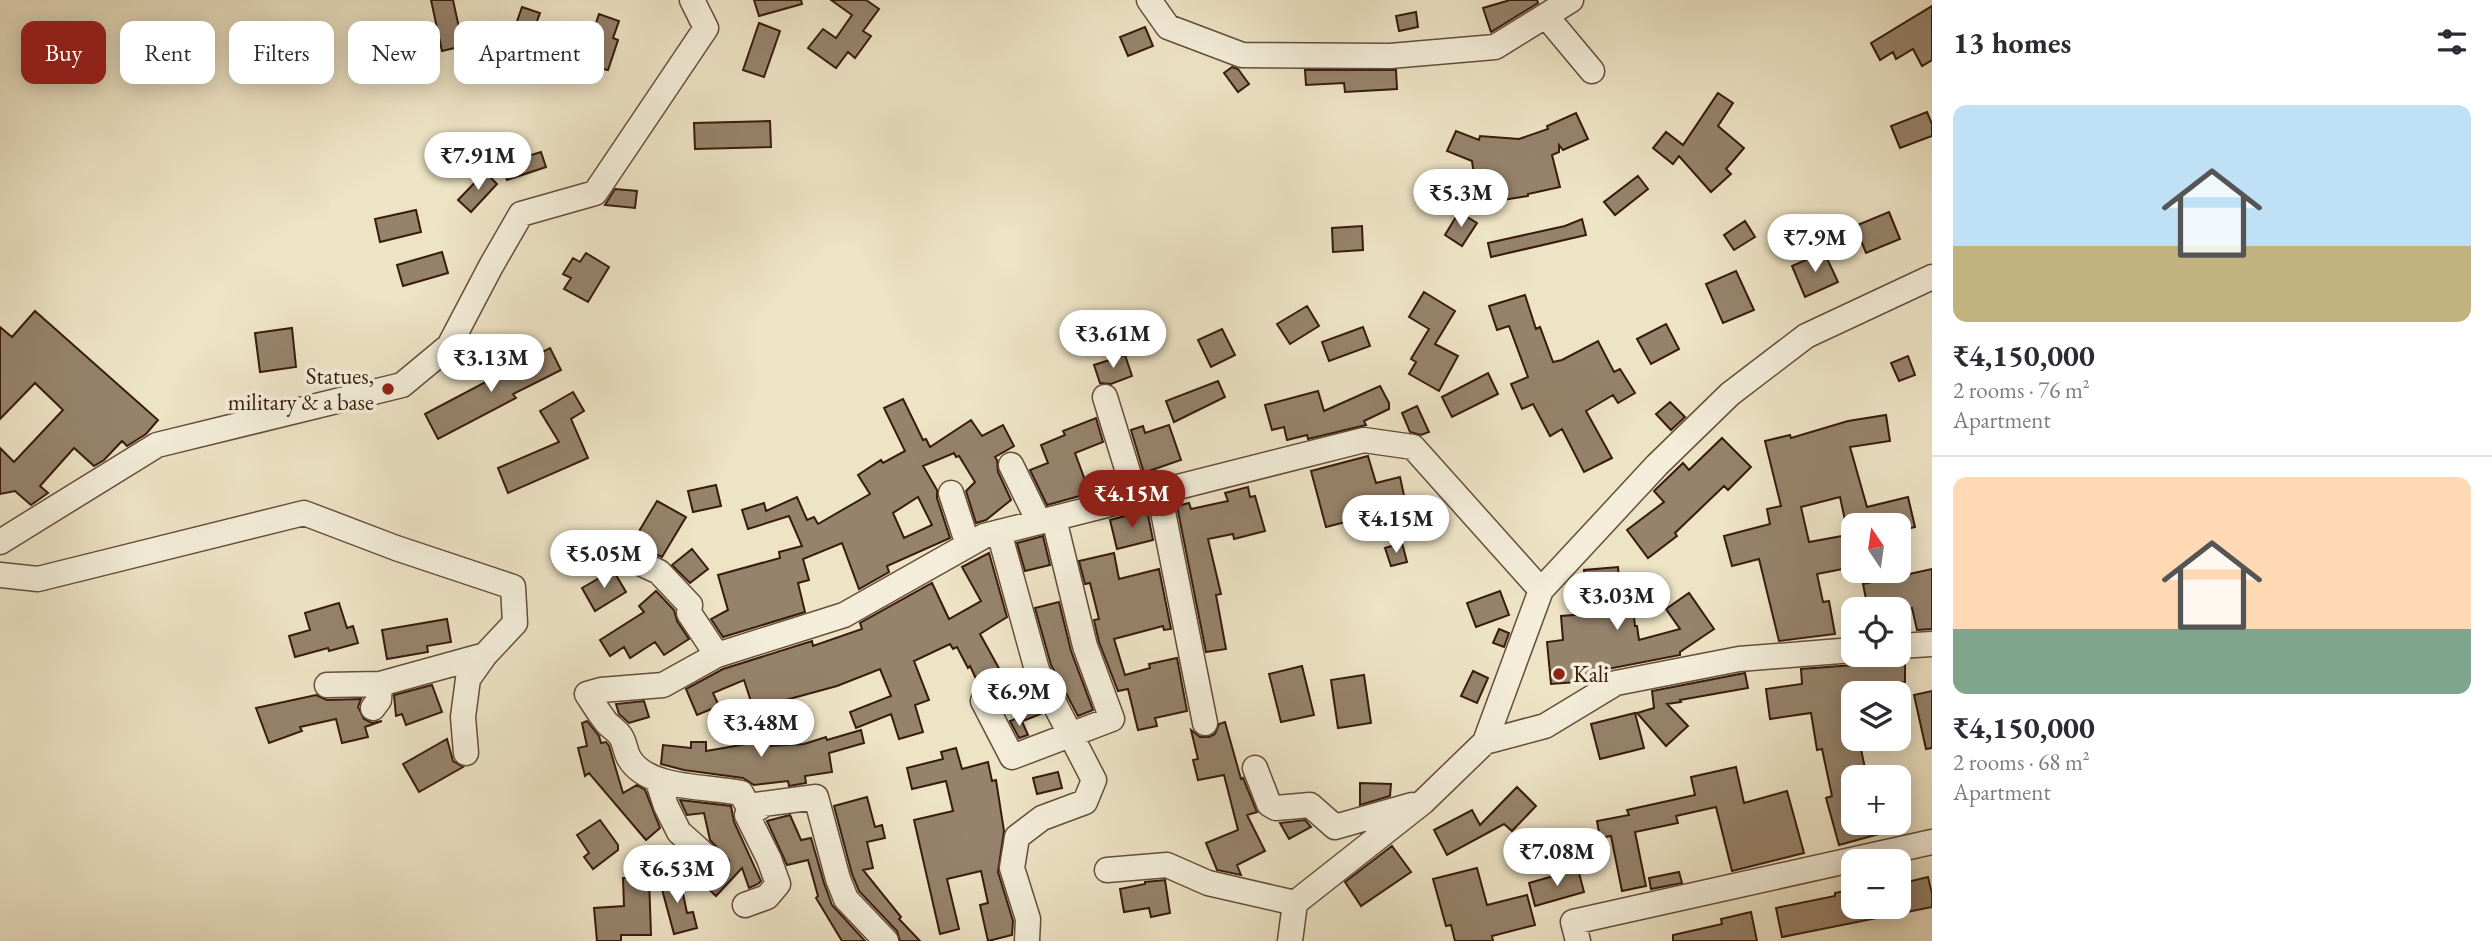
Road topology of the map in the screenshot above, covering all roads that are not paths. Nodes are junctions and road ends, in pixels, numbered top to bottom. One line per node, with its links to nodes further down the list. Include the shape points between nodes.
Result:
1 (692, 0): 13 (street, via 705,28 595,193 521,214 449,346 402,386 158,445)
2 (1149, 0): 4 (street, via 1168,27 1242,55 1390,55 1495,47)
3 (1571, 0): 4 (street)
4 (1546, 16): 5 (street)
5 (1592, 71)
6 (1932, 277): 17 (street, via 1806,336 1730,394 1657,465)
7 (1105, 397): 10 (street)
8 (1011, 465): 11 (street)
9 (951, 493): 14 (street)
10 (1147, 495): 11 (street); 17 (street, via 1364,440 1413,447); 27 (street)
11 (1046, 521): 12 (street); 28 (street, via 1112,719)
12 (999, 533): 14 (street); 28 (street, via 1037,670)
13 (0, 542)
14 (968, 545): 22 (street, via 844,615)
15 (623, 555): 22 (street, via 667,580 690,605 689,612)
16 (0, 575): 21 (street, via 38,579 304,513 513,587 514,623)
17 (1542, 590): 29 (street)
18 (1932, 644): 19 (street)
19 (1911, 645)
20 (1841, 651): 29 (street, via 1739,659 1616,683 1545,726)
21 (485, 655): 23 (street); 30 (street, via 468,679 463,717)
22 (717, 655): 32 (street, via 663,685 587,694 621,736 629,759)
23 (380, 684): 24 (street); 26 (street, via 379,700)
24 (327, 685)
25 (983, 701): 28 (street, via 1012,757)
26 (373, 708)
27 (1205, 723)
28 (1071, 733): 41 (street, via 1094,780 1085,802 1042,818 1017,837 1012,868 1028,919)
29 (1485, 742): 33 (street)
30 (466, 753)
31 (1255, 768): 33 (street, via 1269,804 1276,808 1310,806 1335,827)
32 (657, 779): 34 (street, via 741,793 748,806); 36 (street, via 679,832)
33 (1423, 803): 38 (street)
34 (765, 804): 39 (street, via 747,815 778,884 766,897); 40 (street, via 816,797 846,899)
35 (1932, 842): 43 (street, via 1573,922)
36 (715, 864)
37 (1107, 870): 38 (street, via 1167,865 1208,883)
38 (1295, 903): 42 (street)
39 (745, 905)
40 (886, 941)
41 (1027, 941)
42 (1290, 941)
43 (1578, 941)

